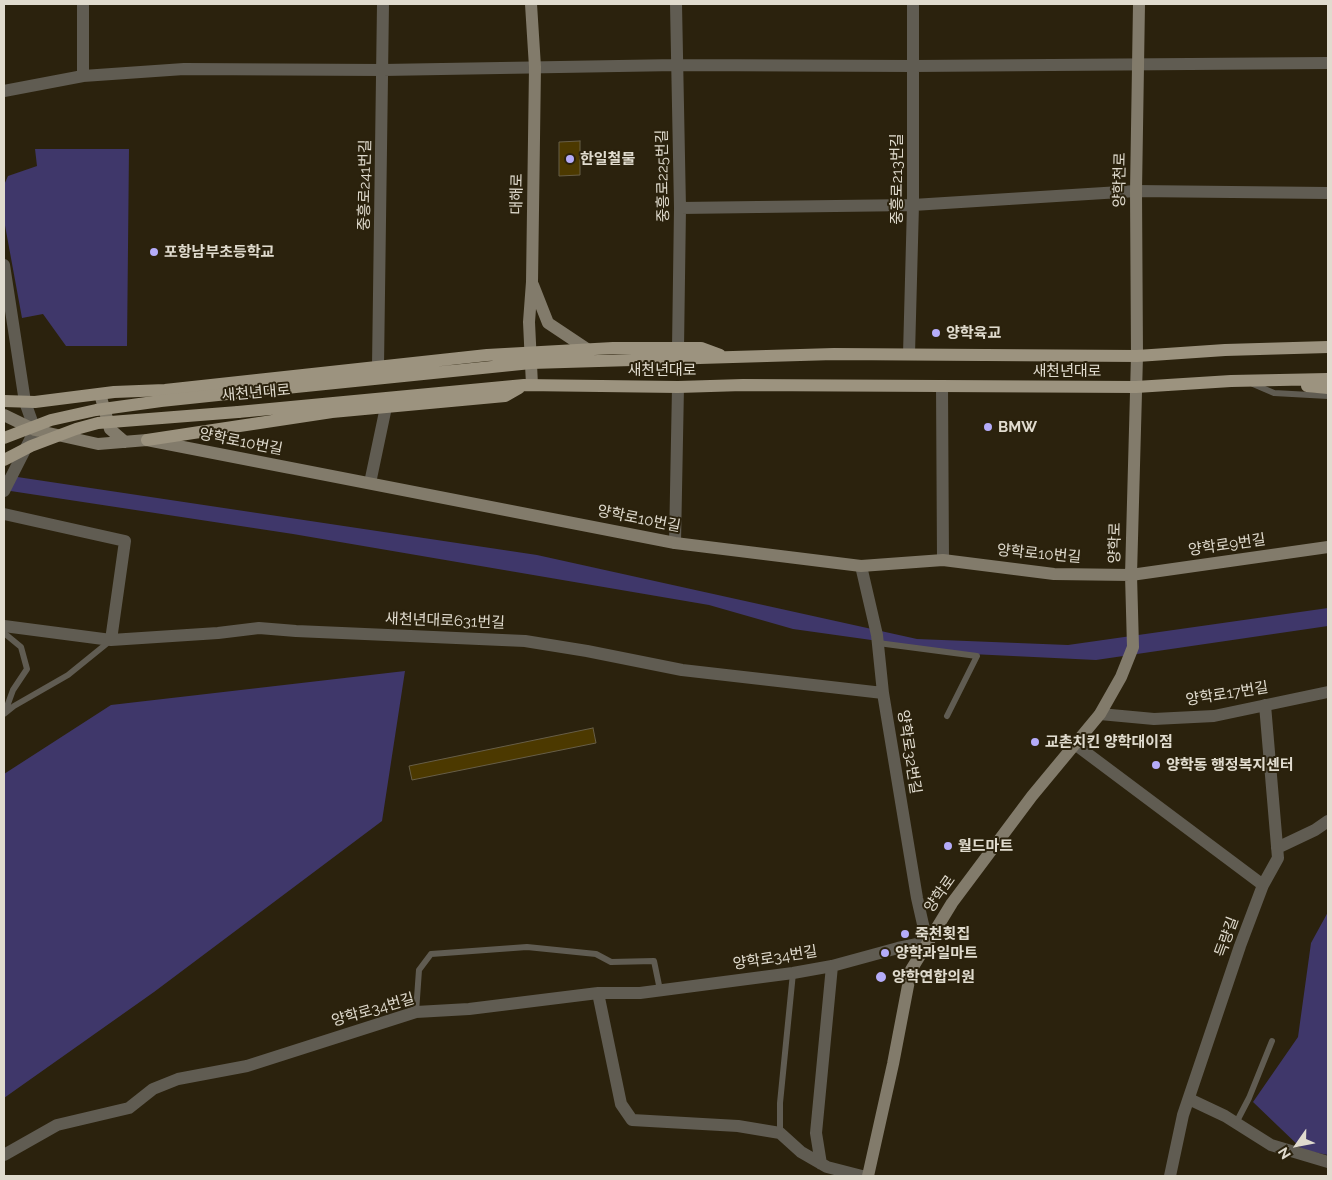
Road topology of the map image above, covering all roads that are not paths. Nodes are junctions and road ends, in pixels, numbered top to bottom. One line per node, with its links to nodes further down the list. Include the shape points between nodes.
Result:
1 (82, 4): 13 (street)
2 (383, 4): 12 (street, 중흥로241번길)
3 (531, 4): 11 (main road, 대해로)
4 (676, 4): 9 (street, 중흥로225번길)
5 (913, 4): 10 (street, 중흥로213번길)
6 (1139, 4): 8 (main road, 양학천로)
7 (1328, 63): 8 (street)
8 (1139, 64): 10 (street); 15 (main road, 양학천로)
9 (677, 65): 10 (street); 11 (street); 18 (street, 중흥로225번길)
10 (914, 66): 17 (street, 중흥로213번길)
11 (535, 67): 12 (street); 20 (main road, 대해로)
12 (383, 70): 13 (street, via 184,69); 28 (street, 중흥로241번길)
13 (83, 76): 14 (street)
14 (4, 91)
15 (1136, 191): 16 (street); 17 (street); 26 (main road, 양학천로)
16 (1328, 193)
17 (913, 205): 18 (street); 24 (street, 중흥로213번길)
18 (680, 208): 22 (street, 중흥로225번길)
19 (4, 265): 39 (street)
20 (532, 282): 23 (main road, via 548,323); 27 (main road, 대해로)
21 (1328, 347): 26 (main road, 새천년대로)
22 (678, 348): 23 (main road); 25 (main road, via 701,348)
23 (588, 349): 27 (main road)
24 (909, 354): 25 (main road, 새천년대로); 26 (main road, 새천년대로)
25 (725, 356): 27 (main road, 새천년대로, via 678,360)
26 (1137, 356): 34 (main road, 양학로)
27 (531, 358): 28 (main road, via 487,355); 31 (main road, 대해로); 43 (main road, 새천년대로, bridge, via 96,410 51,420)
28 (378, 366): 36 (main road, via 166,390)
29 (1328, 379): 30 (main road, 새천년대로)
30 (1248, 381): 34 (main road, 새천년대로); 35 (main road); 37 (lane, via 1274,393)
31 (528, 385): 33 (main road, 새천년대로); 40 (main road, via 506,396); 46 (main road, 새천년대로, bridge, via 98,423 31,446)
32 (942, 386): 33 (main road, 새천년대로); 34 (main road, 새천년대로); 52 (street)
33 (678, 387): 50 (street)
34 (1136, 387): 54 (main road, 양학로)
35 (1328, 388)
36 (100, 394): 39 (main road); 45 (main road, via 110,429)
37 (1328, 396)
38 (4, 401): 39 (main road)
39 (25, 402): 42 (street)
40 (386, 407): 44 (main road); 47 (street)
41 (4, 415): 42 (main road, 양학로10번길)
42 (35, 430): 45 (main road, 양학로10번길, via 98,444); 48 (street)
43 (4, 438)
44 (147, 440): 45 (main road, 양학로10번길); 47 (main road, 양학로10번길)
45 (125, 442)
46 (4, 460)
47 (370, 483): 50 (main road, 양학로10번길)
48 (4, 491)
49 (4, 514): 57 (street, via 125,541)
50 (675, 543): 53 (main road, 양학로10번길)
51 (1328, 547): 54 (main road, 양학로9번길)
52 (943, 560): 53 (main road, 양학로10번길); 54 (main road, 양학로10번길, via 1054,574)
53 (861, 566): 58 (street, 양학로32번길)
54 (1131, 575): 63 (main road, 양학로, via 1133,647)
55 (4, 626): 57 (street, 새천년대로631번길)
56 (4, 633): 62 (lane, via 21,647 27,669 13,690)
57 (111, 640): 60 (street, 새천년대로631번길, via 259,628 525,640 682,670); 62 (lane, via 68,675)
58 (878, 643): 60 (street, 양학로32번길); 64 (lane, via 978,656)
59 (1328, 692): 61 (street, 양학로17번길)
60 (883, 693): 69 (street, 양학로32번길)
61 (1265, 705): 63 (street, 양학로17번길, via 1214,716 1154,720); 67 (street, 득량길)
62 (4, 713)
63 (1100, 714): 65 (main road, 양학로)
64 (947, 716)
65 (1076, 745): 68 (street); 69 (main road, 양학로, via 1032,796)
66 (1328, 820): 67 (street, via 1315,830)
67 (1277, 848): 68 (street, 득량길, via 1278,858)
68 (1263, 885): 76 (street, 득량길)
69 (927, 942): 70 (street, 양학로34번길); 83 (main road, 양학로, via 911,970)
70 (832, 966): 71 (street, 양학로34번길); 81 (street, 양학로34번길, via 816,1133)
71 (794, 973): 72 (street, 양학로34번길); 78 (lane, via 780,1104)
72 (660, 990): 73 (street, 양학로34번길); 74 (lane, via 654,961 611,962 596,954 527,947 431,954 420,970)
73 (598, 993): 74 (street, 양학로34번길, via 469,1010); 78 (street, via 621,1104 632,1120 738,1126)
74 (416, 1012): 79 (street, 양학로34번길, via 247,1066 178,1079 153,1089 129,1108 57,1125)
75 (1272, 1040): 77 (lane)
76 (1189, 1099): 77 (street); 84 (street, 득량길)
77 (1236, 1123): 80 (street, via 1271,1145)
78 (780, 1133): 81 (street)
79 (4, 1155)
80 (1328, 1162)
81 (821, 1164): 82 (street)
82 (862, 1176)
83 (868, 1176)
84 (1170, 1176)

